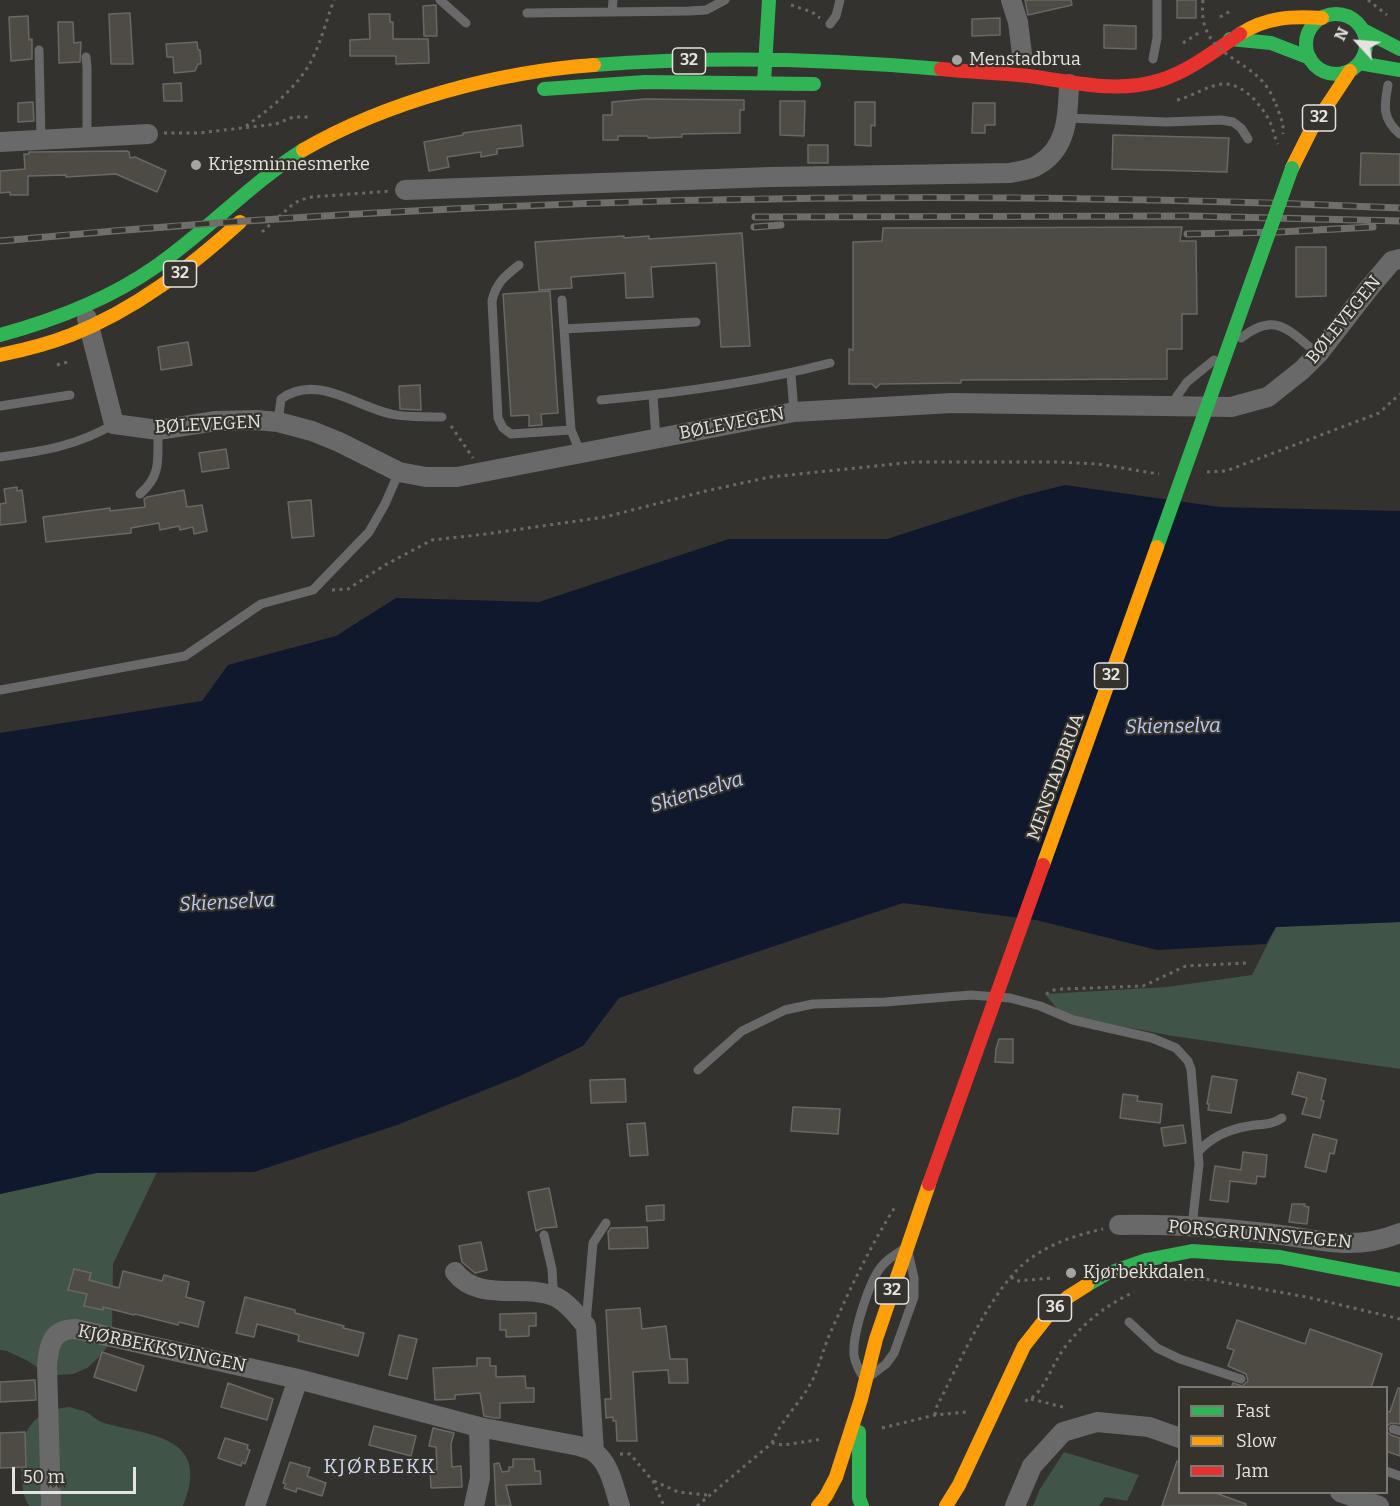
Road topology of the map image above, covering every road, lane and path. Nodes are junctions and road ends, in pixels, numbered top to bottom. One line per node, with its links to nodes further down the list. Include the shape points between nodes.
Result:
1 (334, 0): 43 (path, via 310,63 290,91)
2 (440, 0): 17 (lane)
3 (613, 0): 12 (lane)
4 (725, 0): 12 (lane, via 706,10)
5 (840, 0): 18 (lane)
6 (1011, 0): 25 (street)
7 (1158, 0): 27 (lane)
8 (1203, 0): 38 (path, bridge, via 1203,18 1216,45 1267,86 1282,124 1281,144 1277,144 1269,119 1255,100 1230,83)
9 (1368, 0): 16 (path)
10 (769, 3): 18 (path, via 799,7); 28 (main road)
11 (1236, 8): 15 (path)
12 (612, 12): 13 (lane)
13 (527, 13)
14 (1322, 18): 20 (main road, 32, via 1345,15); 21 (main road, 32, via 1262,21); 30 (main road, via 1313,25 1306,47)
15 (1217, 19)
16 (1394, 21)
17 (465, 23)
18 (830, 24)
19 (1208, 26): 22 (path)
20 (1363, 30): 23 (main road, 32); 29 (main road, 32, via 1365,52)
21 (1230, 39): 30 (main road, via 1289,46); 34 (main road, 32, via 1201,62 1158,81 1117,87)
22 (1181, 45)
23 (1400, 49)
24 (39, 50): 47 (lane)
25 (1022, 54)
26 (86, 57): 46 (lane)
27 (1153, 59)
28 (765, 62): 32 (main road); 34 (main road, 32, via 1029,76); 50 (main road, 32, via 656,61 538,71 456,89 351,125)
29 (1355, 67): 30 (main road, via 1338,74); 31 (main road); 51 (main road, MENSTADBRUA / 32, via 1311,130)
30 (1313, 68)
31 (1400, 70)
32 (764, 83): 33 (main road, 32); 37 (main road, 32, via 645,82)
33 (823, 84)
34 (1069, 84): 36 (main road, 32); 41 (street)
35 (1388, 85): 45 (lane, via 1384,109 1392,128)
36 (992, 87)
37 (527, 92)
38 (1167, 103)
39 (1305, 113): 51 (main road, MENSTADBRUA / 32)
40 (418, 114): 50 (main road, 32)
41 (1066, 118): 48 (lane, via 1221,120 1233,122); 52 (street, via 1063,137 1053,153 1037,166 1010,173)
42 (316, 125): 43 (path, via 308,117 294,117 276,124)
43 (244, 127): 44 (path)
44 (148, 134): 46 (street)
45 (1400, 134)
46 (87, 136): 47 (street)
47 (40, 139): 49 (street)
48 (1248, 139)
49 (0, 142)
50 (326, 148): 57 (main road, 32, via 274,169 156,266)
51 (1292, 168): 99 (main road, MENSTADBRUA / 32, bridge)
52 (405, 190)
53 (249, 214): 59 (main road, 32, via 168,282 127,311)
54 (1400, 259): 62 (street, BØLEVEGEN, via 1392,261)
55 (519, 265): 77 (lane, via 500,279 492,301 498,418 511,435)
56 (562, 300): 60 (lane)
57 (84, 306): 59 (street); 61 (main road, 32)
58 (696, 322): 60 (lane)
59 (89, 329): 63 (main road, 32, via 54,343); 75 (street)
60 (564, 330): 77 (lane)
61 (0, 335)
62 (1318, 354): 71 (street, BØLEVEGEN, via 1268,397 1231,408); 71 (lane, via 1281,326 1274,323 1255,327 1187,382)
63 (0, 355)
64 (830, 363): 65 (lane)
65 (791, 374): 68 (lane); 72 (lane)
66 (1400, 394): 83 (path, via 1379,413 1226,471)
67 (70, 395): 70 (lane)
68 (652, 395): 69 (lane); 78 (lane)
69 (602, 400)
70 (0, 406)
71 (1170, 407): 72 (street, BØLEVEGEN, via 952,404)
72 (795, 412): 78 (street, BØLEVEGEN)
73 (442, 417): 74 (lane, via 392,415 316,390 296,392 281,399); 82 (path)
74 (278, 422): 76 (street, BØLEVEGEN, via 216,421); 81 (street, BØLEVEGEN, via 321,435)
75 (114, 424): 76 (street, BØLEVEGEN); 80 (lane, via 82,441)
76 (158, 430): 85 (lane, via 160,453 156,475)
77 (571, 430): 79 (lane)
78 (656, 439): 79 (street, BØLEVEGEN)
79 (581, 454): 82 (street, BØLEVEGEN)
80 (0, 457)
81 (399, 472): 82 (street, BØLEVEGEN, via 426,477); 86 (lane, via 369,532)
82 (481, 472)
83 (1203, 472)
84 (1169, 474): 86 (path, via 1057,462 914,462 770,477 605,518 432,540 348,589)
85 (140, 494)
86 (313, 590): 87 (lane, via 261,604 185,656)
87 (0, 690)
88 (1245, 963): 89 (path, via 1186,966 1143,986 1054,990 1045,995)
89 (1040, 1006): 90 (lane, via 1010,998 971,995 813,1004 784,1010 757,1022); 92 (lane, via 1073,1020 1152,1038 1176,1048 1191,1069)
90 (698, 1070)
91 (1282, 1118): 92 (lane, via 1222,1134)
92 (1198, 1152): 96 (lane)
93 (897, 1204): 126 (path, via 876,1238 814,1377)
94 (606, 1223): 111 (lane, via 592,1243)
95 (1119, 1225): 96 (street, PORSGRUNNSVEGEN); 103 (path, via 1065,1239 1030,1258)
96 (1192, 1226): 97 (street, PORSGRUNNSVEGEN, via 1340,1244 1382,1240)
97 (1400, 1233)
98 (544, 1235): 108 (lane)
99 (907, 1247): 114 (main road, MENSTADBRUA / 32); 114 (lane, via 913,1267 914,1298 894,1353); 114 (lane, via 882,1266 867,1297 854,1339 854,1355)
100 (1166, 1257): 101 (main road, PORSGRUNNSVEGEN / 36); 106 (main road, PORSGRUNNSVEGEN / 36, via 1192,1251 1248,1254); 120 (main road, PORSGRUNNSVEGEN / 36, via 1106,1274 1050,1313 1024,1346)
101 (1227, 1268)
102 (455, 1272): 108 (street, via 480,1287)
103 (1011, 1277): 104 (path, via 1016,1281); 121 (path, via 992,1303)
104 (1055, 1278)
105 (1177, 1279): 109 (path, via 1216,1281)
106 (1400, 1280)
107 (1137, 1291): 116 (path, via 1088,1321)
108 (557, 1298): 111 (street)
109 (1400, 1319)
110 (1129, 1323): 113 (lane, via 1157,1348)
111 (586, 1326): 127 (street)
112 (298, 1379): 122 (street, KJØRBEKKSVINGEN); 132 (street, KJØRBEKKSVINGEN, via 66,1329 56,1335 48,1356); 133 (street)
113 (1241, 1379)
114 (865, 1380): 115 (main road, MENSTADBRUA / 32)
115 (861, 1399): 138 (main road, MENSTADBRUA / 32, via 836,1477); 139 (main road, MENSTADBRUA / 32)
116 (1031, 1399): 117 (path); 118 (path)
117 (1021, 1402)
118 (1063, 1407)
119 (978, 1411): 121 (path)
120 (993, 1414): 129 (main road, PORSGRUNNSVEGEN / 36, via 986,1454); 140 (main road, PORSGRUNNSVEGEN / 36)
121 (935, 1415): 123 (path)
122 (479, 1426): 127 (street, KJØRBEKKSVINGEN, via 579,1446); 134 (street, via 480,1478)
123 (882, 1428)
124 (1178, 1438): 141 (street, via 1149,1427 1097,1422 1063,1432 1032,1466)
125 (825, 1439): 126 (path)
126 (772, 1443): 130 (path)
127 (599, 1458): 128 (path, via 630,1454); 135 (street, via 611,1477)
128 (653, 1481): 130 (path, via 678,1492); 136 (path)
129 (975, 1482)
130 (709, 1494): 137 (path)
131 (1346, 1494): 142 (street)
132 (51, 1506)
133 (255, 1506)
134 (474, 1506)
135 (620, 1506)
136 (664, 1506)
137 (697, 1506)
138 (818, 1506)
139 (862, 1506)
140 (946, 1506)
141 (1015, 1506)
142 (1379, 1506)

